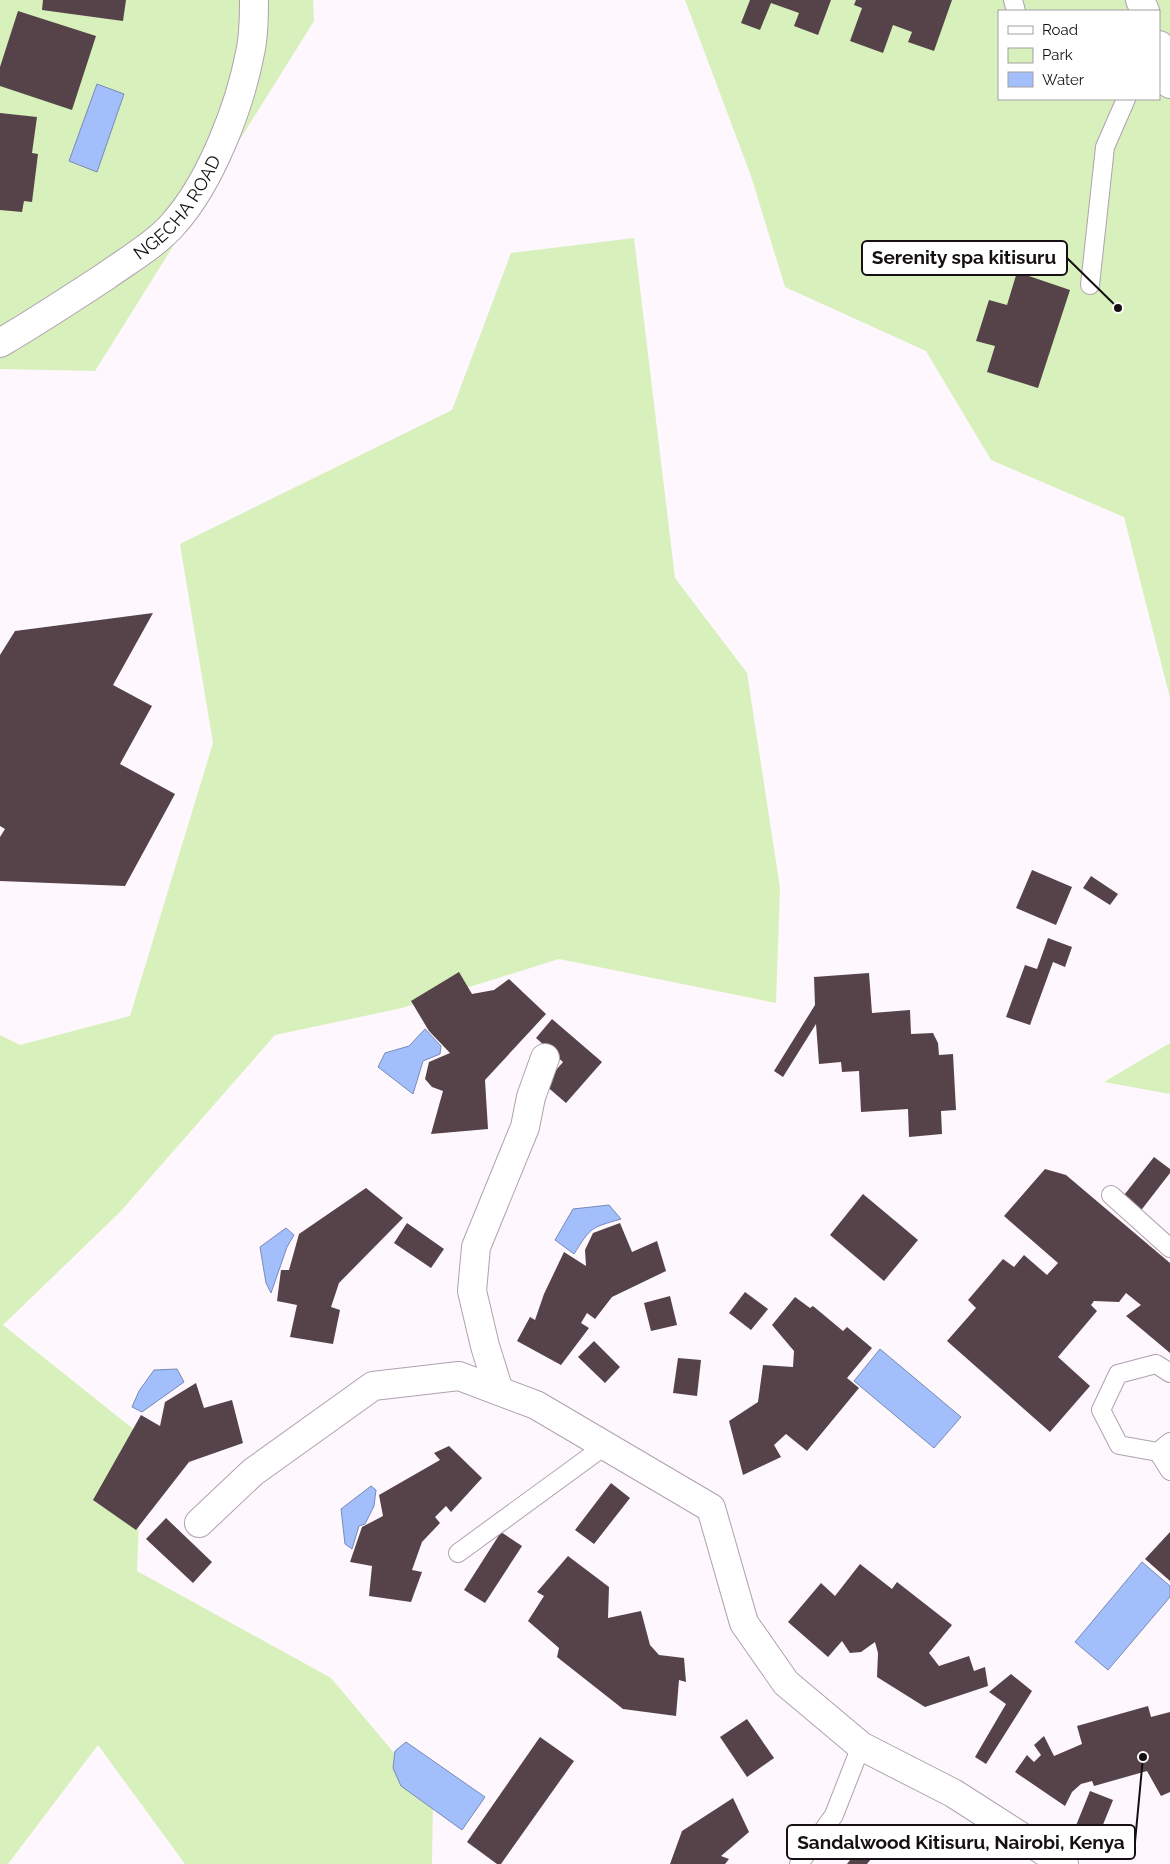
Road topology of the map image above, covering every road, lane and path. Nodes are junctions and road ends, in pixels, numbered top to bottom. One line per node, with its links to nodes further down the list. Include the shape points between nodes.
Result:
1 (254, 0): 6 (street, NGECHA ROAD, via 250,52 238,98 223,140 199,188 175,223 138,254)
2 (1160, 51): 3 (street)
3 (1165, 79)
4 (1126, 100): 5 (lane, via 1105,147)
5 (1090, 285)
6 (0, 343)
7 (545, 1058): 11 (street, via 530,1097 525,1126 476,1247 472,1291)
8 (1111, 1195): 9 (lane)
9 (1170, 1248)
10 (1170, 1373): 13 (lane, via 1156,1364 1118,1374 1102,1410 1119,1445)
11 (499, 1391): 12 (street, via 536,1405); 15 (street, via 459,1376 372,1386 253,1472)
12 (606, 1445): 16 (lane); 17 (street, via 711,1508 744,1622 786,1683)
13 (1164, 1448): 14 (lane)
14 (1170, 1471)
15 (199, 1523)
16 (458, 1553)
17 (861, 1746): 18 (lane, via 834,1814); 19 (street, via 953,1793)
18 (799, 1864)
19 (1064, 1864)

